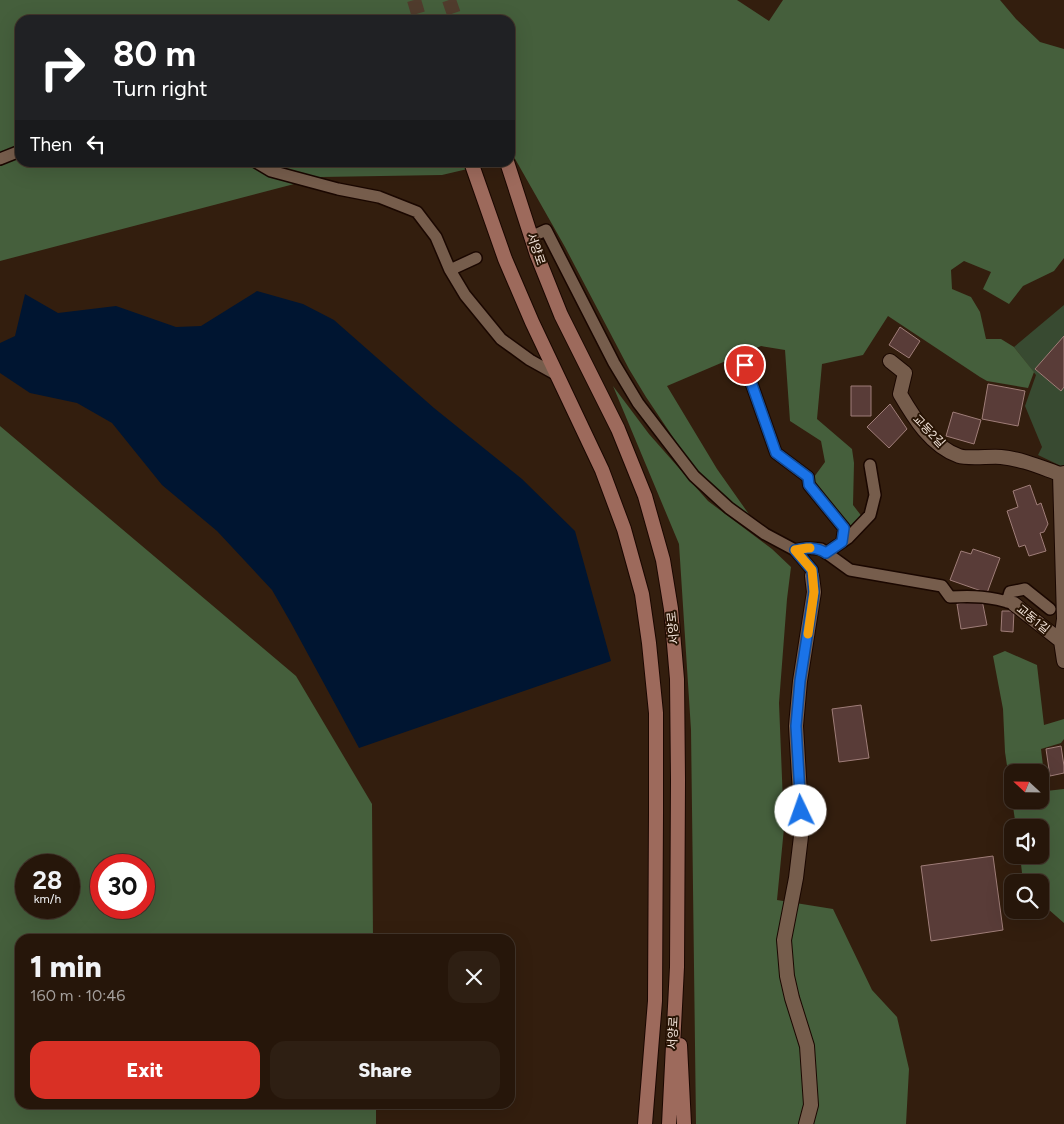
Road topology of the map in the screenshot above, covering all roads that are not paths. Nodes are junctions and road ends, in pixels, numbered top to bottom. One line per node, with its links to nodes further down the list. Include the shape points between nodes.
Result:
1 (15, 152): 2 (lane)
2 (0, 159)
3 (265, 167): 8 (lane, via 328,187 379,197 417,212 436,237)
4 (473, 167): 11 (main road, 서양로, via 505,258)
5 (509, 167): 22 (main road, 서양로, via 561,315 618,429 645,496 663,560 678,679)
6 (535, 235): 15 (lane, via 546,230 638,404 694,476 729,508 765,534)
7 (476, 258): 8 (lane)
8 (450, 270): 11 (lane, via 465,295 501,339)
9 (890, 361): 13 (street, 교동2길, via 904,373 900,394 917,422 941,446 961,457 1023,460)
10 (745, 365): 14 (lane, via 776,453 808,477 809,485 844,528)
11 (557, 375): 23 (main road, 서양로, via 602,470 624,529 642,594 649,643 656,712 655,1001)
12 (870, 465): 14 (lane, via 875,495 870,515)
13 (1062, 474): 20 (street)
14 (842, 542): 16 (lane)
15 (795, 550): 16 (lane, via 821,549); 17 (lane, via 812,570)
16 (826, 553): 18 (lane, via 850,570 942,586 950,597 976,596)
17 (812, 576): 26 (street, via 814,592 796,726 802,828 784,940 787,976 807,1046 811,1106)
18 (1010, 602): 19 (lane, via 1010,592 1025,589); 20 (street, 교동1길)
19 (1050, 609)
20 (1062, 641): 21 (street, 교동1길)
21 (1064, 661)
22 (676, 967): 24 (main road, 서양로); 25 (main road)
23 (645, 1124)
24 (668, 1124)
25 (684, 1124)
26 (806, 1124)

